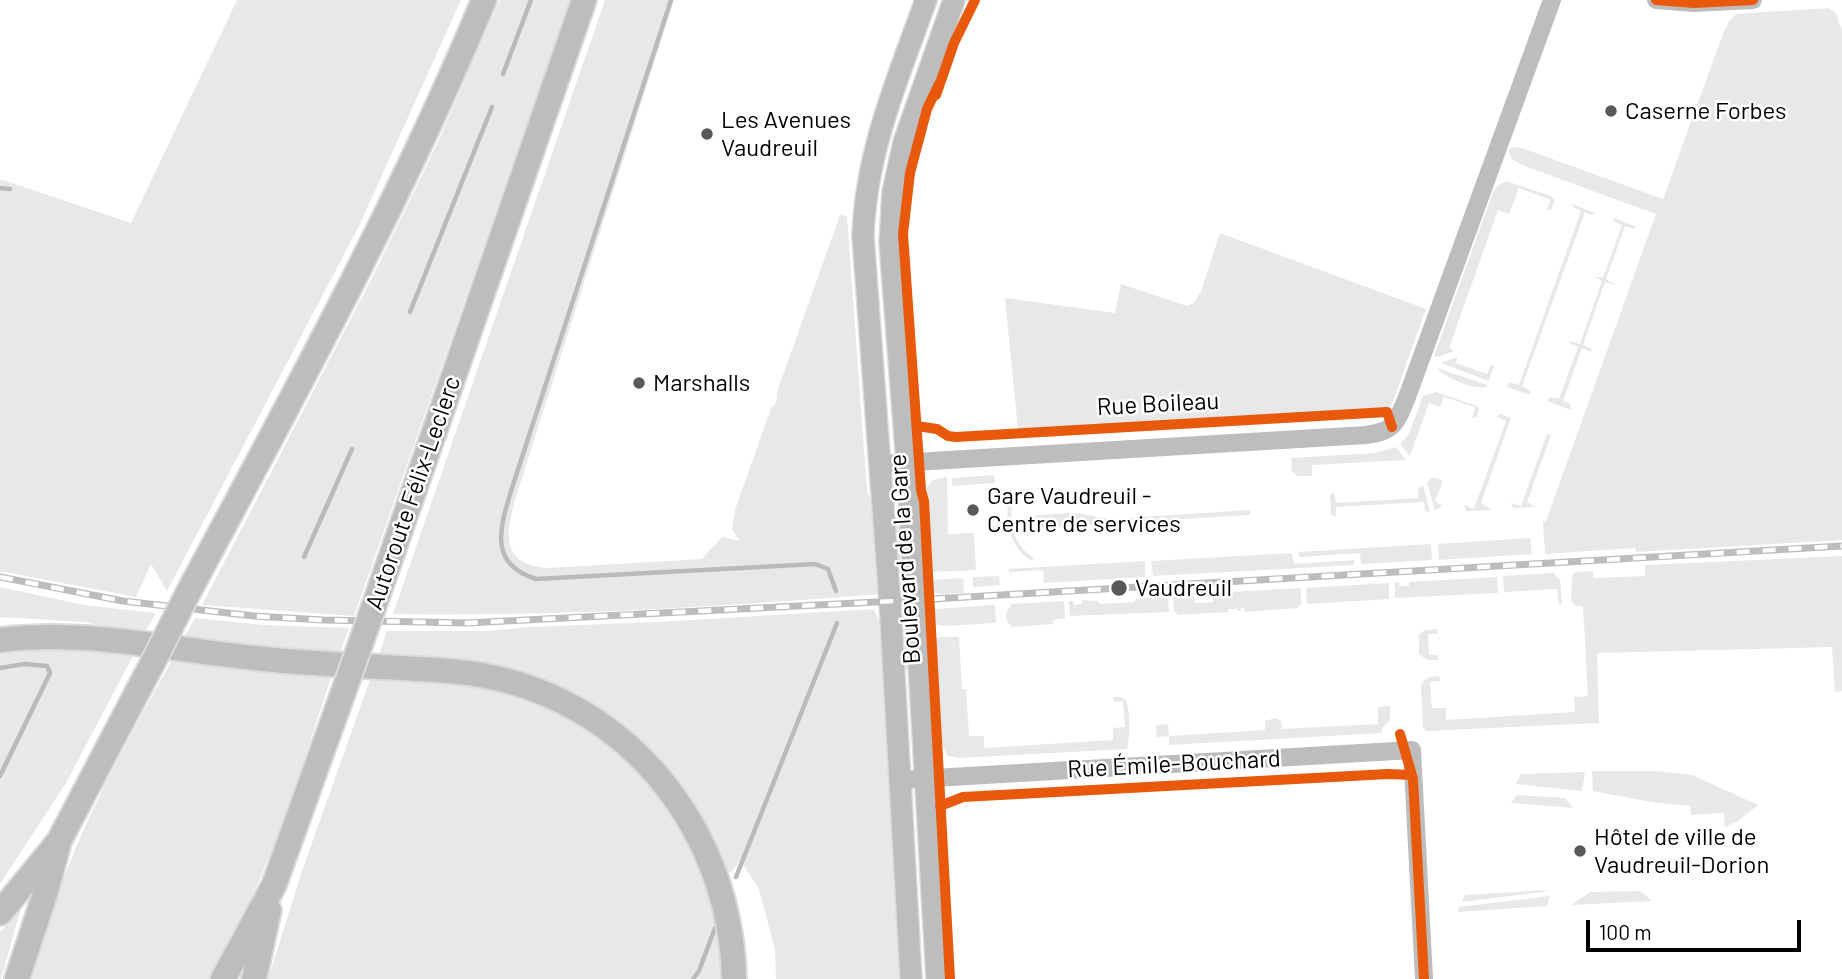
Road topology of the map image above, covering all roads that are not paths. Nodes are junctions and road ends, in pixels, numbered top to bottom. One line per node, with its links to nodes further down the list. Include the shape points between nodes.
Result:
1 (484, 0): 13 (highway, bridge, via 380,229)
2 (584, 0): 14 (highway, Autoroute Félix-Leclerc, bridge)
3 (926, 0): 9 (main road, Boulevard de la Gare, via 874,151 865,195 863,246)
4 (954, 0): 8 (main road, Boulevard de la Gare, via 904,142 891,209 891,272)
5 (1552, 0): 8 (street, Rue Boileau, via 1407,397 1390,429 1366,435)
6 (1656, 0): 7 (street)
7 (1754, 0)
8 (907, 462): 9 (street, Rue Boileau); 11 (main road, Boulevard de la Gare)
9 (881, 464): 12 (main road, Boulevard de la Gare)
10 (0, 640): 19 (highway, via 93,638 280,661 441,670 505,680 551,697 595,721 635,751 690,820 722,892)
11 (926, 779): 12 (street, Rue Émile-Bouchard); 21 (main road, Boulevard de la Gare); 22 (street, Rue Émile-Bouchard, via 1412,750)
12 (900, 780): 20 (main road, Boulevard de la Gare)
13 (59, 841): 15 (highway); 16 (highway)
14 (274, 885): 17 (highway, Autoroute Félix-Leclerc); 18 (highway)
15 (0, 913)
16 (17, 979)
17 (223, 979)
18 (254, 979)
19 (734, 979)
20 (911, 979)
21 (937, 979)
22 (1424, 979)

